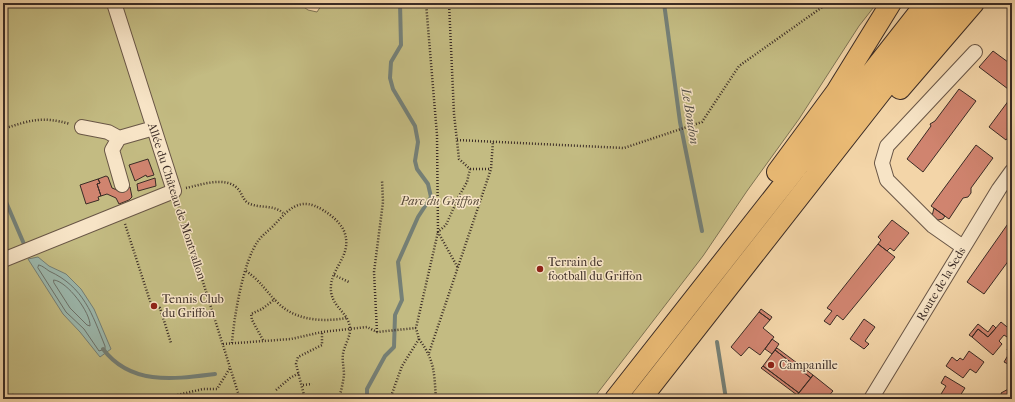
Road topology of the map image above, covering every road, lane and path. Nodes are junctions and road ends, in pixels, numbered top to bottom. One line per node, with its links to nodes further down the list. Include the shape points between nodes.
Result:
1 (114, 3): 14 (street, Allée du Château de Montvallon)
2 (426, 3): 26 (path, via 437,134)
3 (449, 3): 16 (path)
4 (828, 3): 17 (path, via 739,66 702,122 624,148)
5 (891, 3): 59 (highway, via 836,92)
6 (926, 3): 60 (highway)
7 (951, 3): 35 (highway)
8 (974, 3): 35 (highway)
9 (1004, 3): 10 (path)
10 (1012, 6)
11 (975, 52): 27 (street, via 887,146 882,163 887,180 933,226)
12 (82, 127): 13 (path, via 53,119 33,119); 15 (street, via 108,132)
13 (3, 128)
14 (154, 128): 15 (street); 23 (street, Allée du Château de Montvallon)
15 (119, 138): 22 (street, via 112,150)
16 (457, 140): 17 (path); 18 (path, via 459,159)
17 (493, 141): 19 (path)
18 (470, 169): 19 (path); 26 (path, via 467,182 446,225)
19 (491, 169): 29 (path)
20 (1012, 171): 27 (street, Route de la Seds)
21 (382, 180): 39 (path, via 383,202 374,272)
22 (122, 185)
23 (174, 191): 24 (street); 25 (path, via 214,182 229,183 238,188 249,204 278,208); 44 (path, Allée du Château de Montvallon)
24 (121, 212): 28 (street); 42 (path, via 151,304 160,308)
25 (283, 214): 30 (path, via 257,242); 31 (path, via 302,204 313,205 322,208 338,222 344,231 346,244 344,258)
26 (438, 232): 29 (path); 36 (path)
27 (963, 247): 62 (street, Route de la Seds)
28 (3, 260)
29 (458, 268): 45 (path)
30 (246, 271): 33 (path, via 259,280); 43 (path, via 234,316)
31 (334, 275): 32 (path); 34 (path, via 331,284 332,296 335,304)
32 (349, 282)
33 (275, 299): 34 (path, via 294,315 318,320); 41 (path, via 251,314)
34 (348, 318): 37 (path)
35 (703, 320): 61 (highway)
36 (416, 328): 39 (path); 40 (path)
37 (350, 329): 38 (path); 39 (path, via 367,327); 56 (path, via 343,354 344,377)
38 (322, 332): 41 (path, via 291,339); 47 (path, via 322,345 298,357 296,364)
39 (377, 332)
40 (419, 339): 45 (path); 57 (path, via 402,366)
41 (263, 341): 43 (path)
42 (171, 343)
43 (232, 343): 44 (path)
44 (222, 344): 46 (path, Allée du Château de Montvallon)
45 (429, 353): 58 (path, via 434,370)
46 (230, 368): 52 (path, via 217,389 203,389); 53 (path, Allée du Château de Montvallon)
47 (300, 373): 49 (path); 50 (path)
48 (312, 384): 49 (path)
49 (302, 385): 55 (path)
50 (276, 390)
51 (279, 397): 54 (path)
52 (160, 399)
53 (240, 399)
54 (288, 399)
55 (305, 399)
56 (339, 399)
57 (390, 399)
58 (436, 399)
59 (612, 399)
60 (615, 399)
61 (641, 399)
62 (871, 399)

